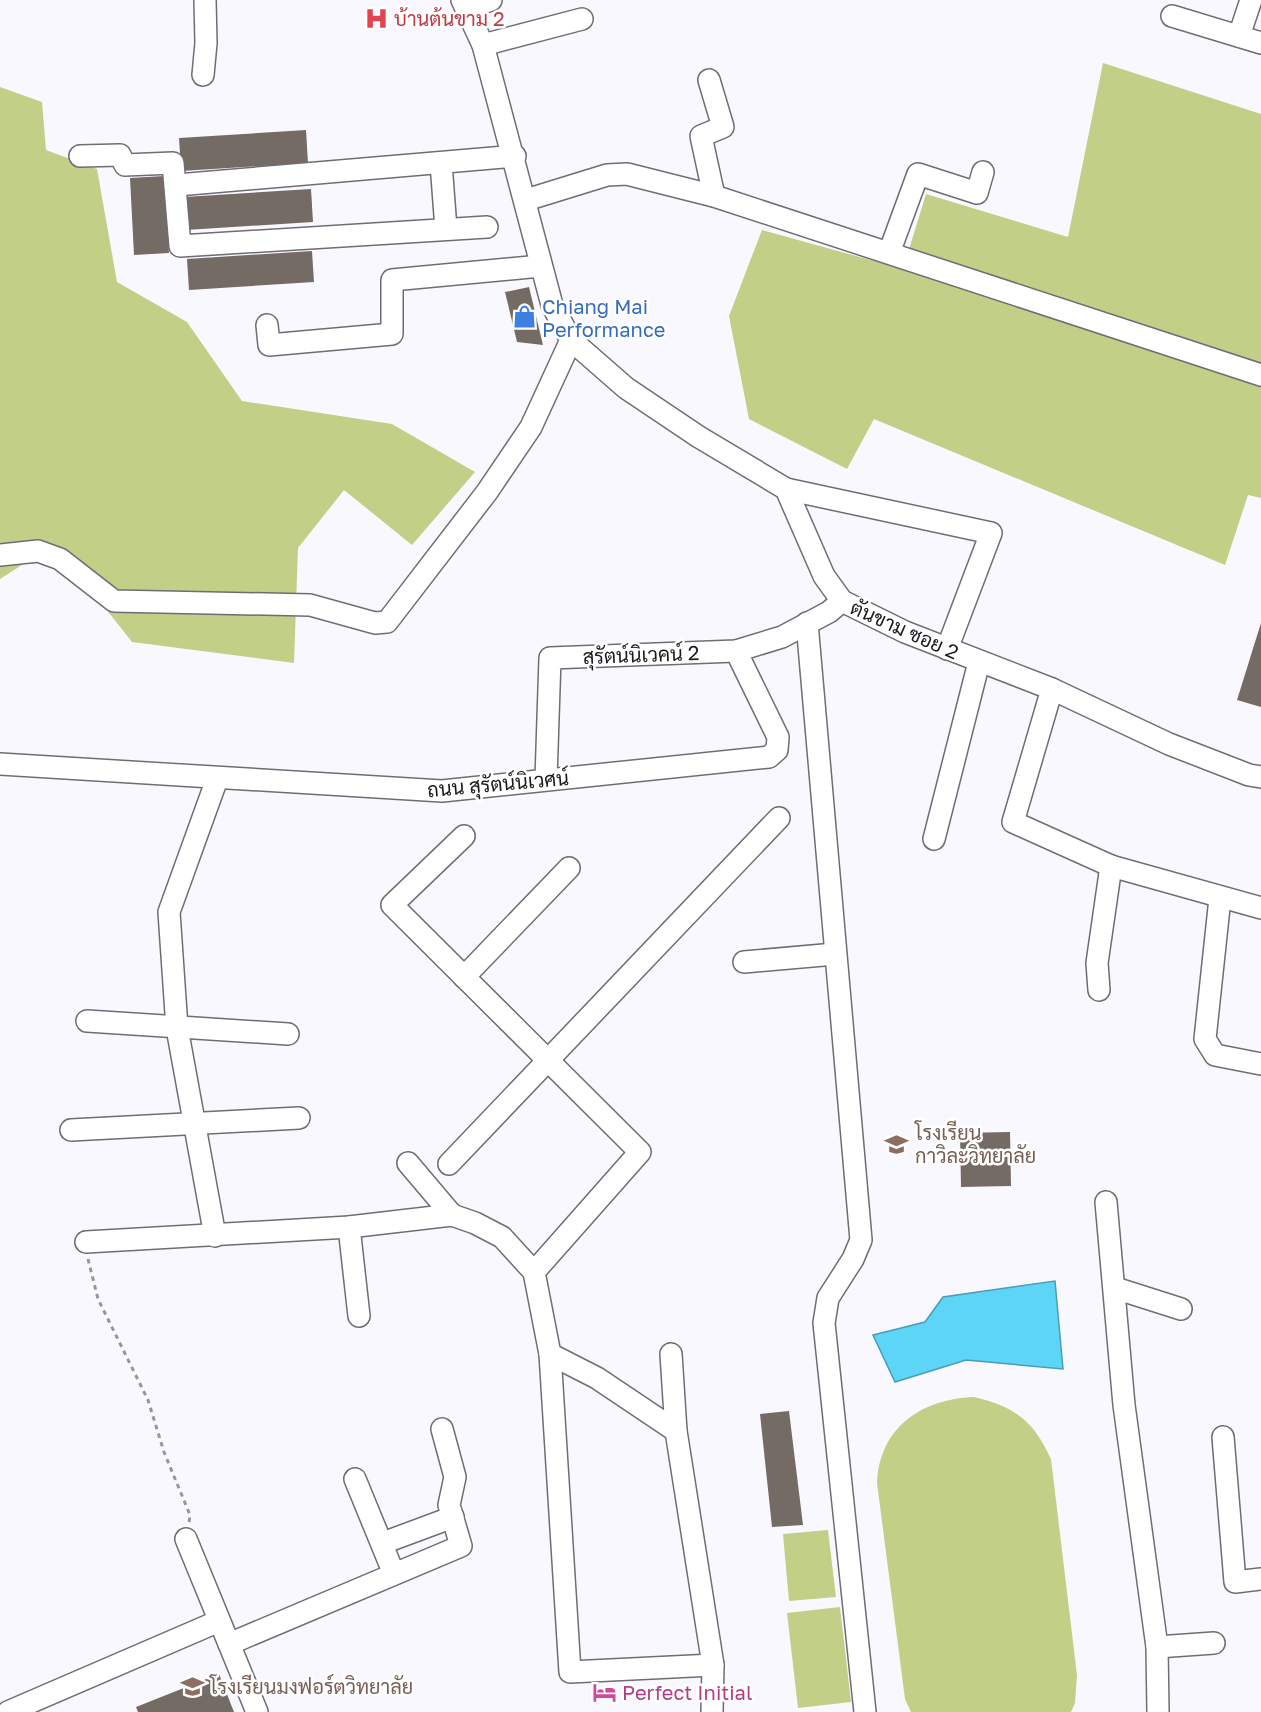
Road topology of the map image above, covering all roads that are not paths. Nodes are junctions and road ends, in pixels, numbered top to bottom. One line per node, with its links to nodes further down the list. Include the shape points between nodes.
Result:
1 (205, 0): 10 (street)
2 (491, 0): 4 (street)
3 (1251, 0): 7 (street)
4 (465, 4): 9 (street)
5 (1172, 16): 7 (street)
6 (582, 19): 9 (street)
7 (1239, 36): 8 (street)
8 (1261, 43)
9 (483, 45): 13 (street)
10 (203, 75)
11 (709, 80): 17 (street, via 723,127 701,136)
12 (80, 156): 16 (street, via 120,155 125,165 173,163)
13 (515, 156): 14 (street); 18 (street)
14 (441, 163): 16 (street); 20 (street)
15 (984, 172): 21 (street, via 977,193 918,174)
16 (177, 185): 20 (street, via 180,246)
17 (714, 196): 18 (street, via 627,174 607,175); 21 (street)
18 (526, 200): 22 (street)
19 (487, 227): 20 (street)
20 (446, 229)
21 (889, 253): 25 (street)
22 (541, 266): 23 (street, via 392,280 392,334 269,345); 24 (street, via 552,305)
23 (267, 325)
24 (571, 340): 26 (street, via 626,388); 27 (street, via 531,427 487,492 387,622 375,624 310,605 114,601 60,559 38,551)
25 (1261, 375)
26 (786, 489): 28 (street, ตันขาม ซอย 2, via 824,576); 30 (street, via 991,533)
27 (0, 555)
28 (842, 601): 29 (street, สุรัตน์นิเวคน์ 2); 30 (street, ตันขาม ซอย 2)
29 (807, 623): 31 (street, สุรัตน์นิเวคน์ 2, via 782,637); 45 (street)
30 (947, 649): 32 (street, ตันขาม ซอย 2)
31 (736, 651): 37 (street, สุรัตน์นิเวคน์ 2, via 550,658); 37 (street, ถนน สุรัตน์นิเวศน์, via 778,737 777,750 769,757)
32 (979, 662): 33 (street, ตันขาม ซอย 2); 40 (street)
33 (1052, 689): 35 (street, ตันขาม ซอย 2, via 1169,744); 41 (street, via 1012,822)
34 (0, 764): 36 (street, ถนน สุรัตน์นิเวศน์)
35 (1261, 777)
36 (217, 779): 37 (street, ถนน สุรัตน์นิเวศน์, via 442,791); 50 (street, via 168,912)
37 (546, 779)
38 (779, 818): 52 (street)
39 (464, 836): 47 (street, via 392,905)
40 (934, 839)
41 (1111, 866): 43 (street); 48 (street, via 1097,963)
42 (569, 868): 47 (street)
43 (1220, 898): 44 (street); 53 (street, via 1204,1039 1215,1055)
44 (1261, 908)
45 (835, 954): 46 (street); 87 (street, via 861,1240 828,1298 824,1323)
46 (744, 962)
47 (464, 977): 52 (street)
48 (1098, 990)
49 (87, 1021): 50 (street)
50 (177, 1028): 51 (street); 55 (street)
51 (288, 1034)
52 (548, 1061): 58 (street); 64 (street, via 640,1152)
53 (1261, 1064)
54 (298, 1118): 55 (street)
55 (196, 1125): 56 (street); 62 (street)
56 (70, 1130)
57 (408, 1163): 60 (street)
58 (449, 1164)
59 (1106, 1202): 65 (street)
60 (452, 1215): 61 (street); 64 (street, via 502,1237)
61 (349, 1227): 62 (street); 67 (street)
62 (215, 1236): 63 (street)
63 (86, 1242)
64 (534, 1272): 68 (street)
65 (1114, 1288): 66 (street); 82 (street, via 1124,1405)
66 (1181, 1309)
67 (359, 1317)
68 (550, 1354): 71 (street, via 597,1378); 83 (street, via 570,1672)
69 (671, 1354): 71 (street)
70 (442, 1429): 74 (street, via 455,1478 449,1505)
71 (676, 1431): 83 (street)
72 (1223, 1437): 78 (street, via 1235,1582)
73 (356, 1479): 76 (street)
74 (453, 1517): 76 (street); 77 (street, via 461,1546)
75 (186, 1539): 79 (street)
76 (382, 1543): 77 (street)
77 (394, 1574): 81 (street)
78 (1261, 1580)
79 (219, 1621): 81 (street); 84 (street)
80 (1214, 1643): 82 (street)
81 (229, 1644): 85 (street)
82 (1157, 1647): 88 (street)
83 (712, 1665): 86 (street)
84 (8, 1712)
85 (257, 1712)
86 (712, 1712)
87 (865, 1712)
88 (1158, 1712)

